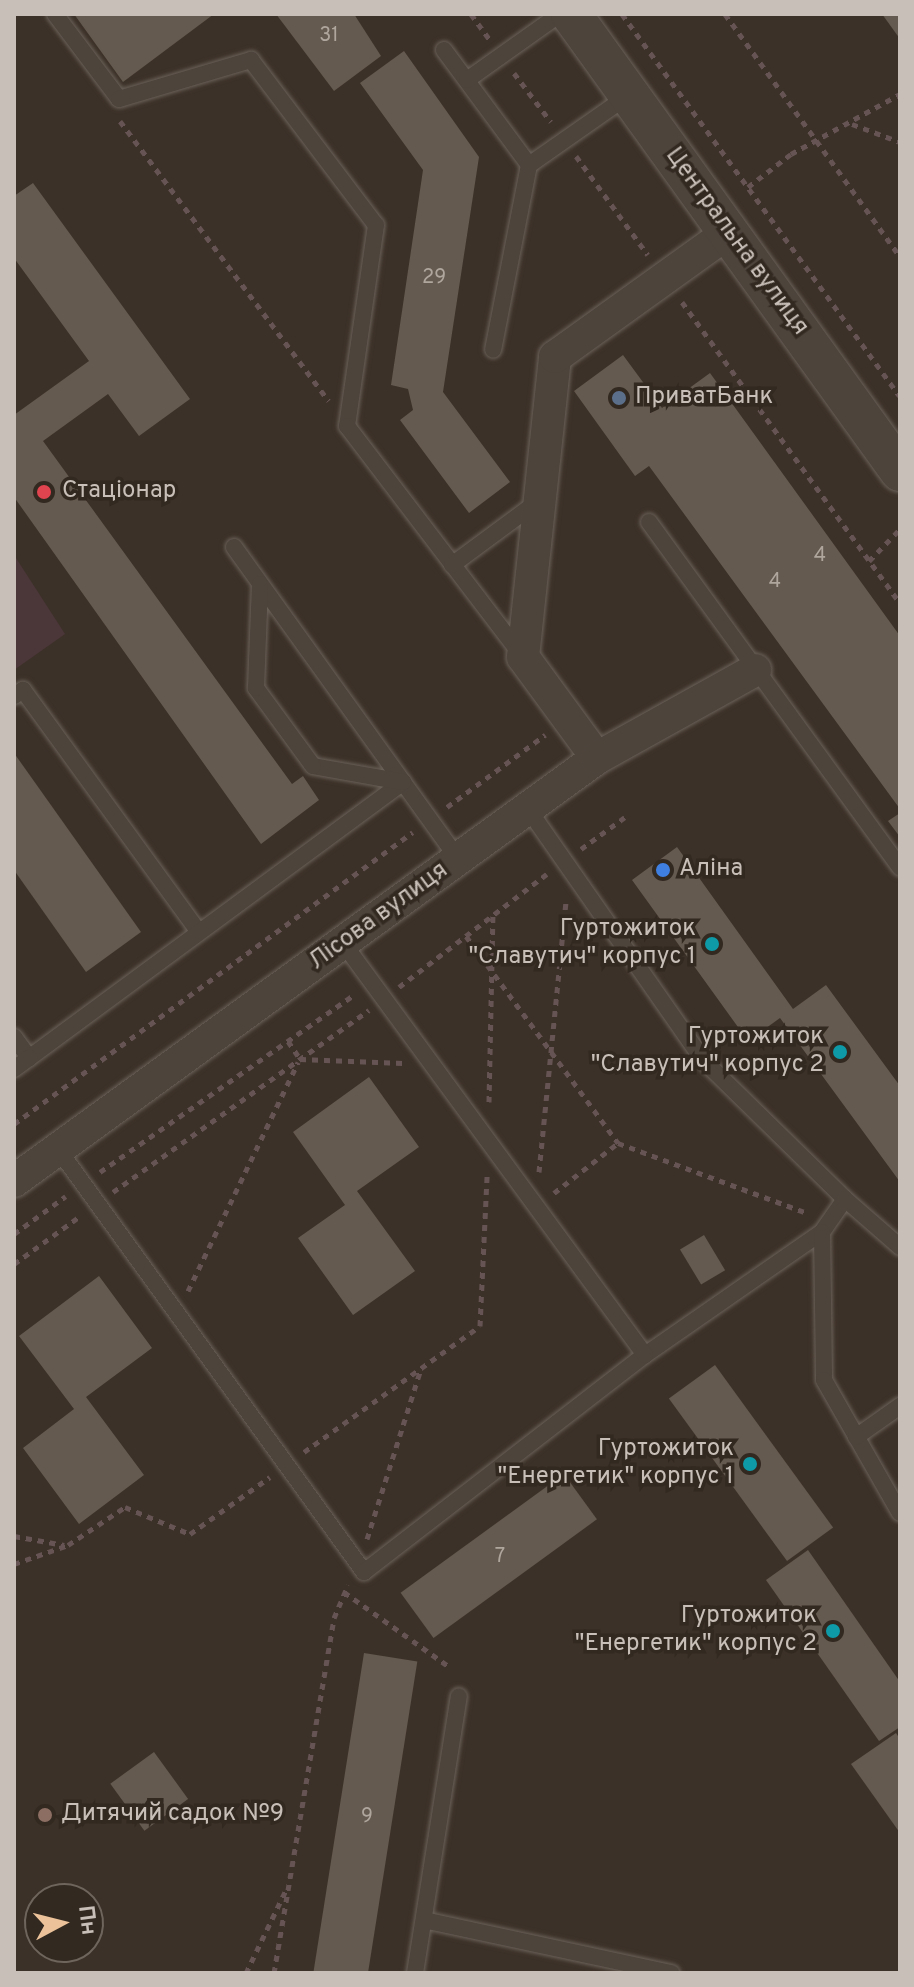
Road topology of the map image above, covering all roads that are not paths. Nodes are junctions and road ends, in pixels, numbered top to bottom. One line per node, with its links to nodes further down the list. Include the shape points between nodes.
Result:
1 (55, 14): 14 (lane, via 119,99 251,60 376,225 347,426)
2 (560, 14): 5 (lane)
3 (571, 14): 6 (street, Центральна вулиця)
4 (444, 50): 5 (lane)
5 (467, 80): 7 (lane)
6 (629, 95): 7 (lane); 8 (street, Центральна вулиця)
7 (529, 165): 9 (lane)
8 (729, 232): 10 (street, Центральна вулиця); 11 (street, via 555,357)
9 (493, 350)
10 (900, 471)
11 (537, 502): 14 (lane); 16 (street)
12 (649, 522): 17 (lane)
13 (234, 547): 15 (lane)
14 (452, 565): 16 (lane)
15 (260, 584): 20 (lane); 20 (lane, via 256,688 313,766)
16 (523, 657): 19 (street)
17 (755, 670): 19 (street, Лісова вулиця); 23 (lane)
18 (14, 696): 24 (lane, via 23,690)
19 (597, 758): 21 (street, Лісова вулиця)
20 (403, 782): 22 (lane); 24 (lane)
21 (528, 809): 22 (street, Лісова вулиця); 31 (lane, via 704,1061)
22 (458, 859): 25 (street, Лісова вулиця)
23 (900, 867)
24 (199, 932): 27 (lane)
25 (343, 943): 29 (street, Лісова вулиця); 34 (lane)
26 (14, 1037): 27 (lane)
27 (29, 1058): 28 (lane)
28 (14, 1069)
29 (58, 1149): 30 (street, Лісова вулиця); 34 (lane, via 364,1572)
30 (14, 1181)
31 (845, 1199): 32 (lane); 33 (lane)
32 (825, 1226): 34 (lane); 36 (lane, via 824,1380)
33 (900, 1247)
34 (645, 1355)
35 (900, 1406): 36 (lane)
36 (856, 1437): 37 (lane)
37 (900, 1513)
38 (459, 1696): 39 (lane)
39 (424, 1920): 40 (lane); 41 (lane)
40 (415, 1973)
41 (671, 1973)

